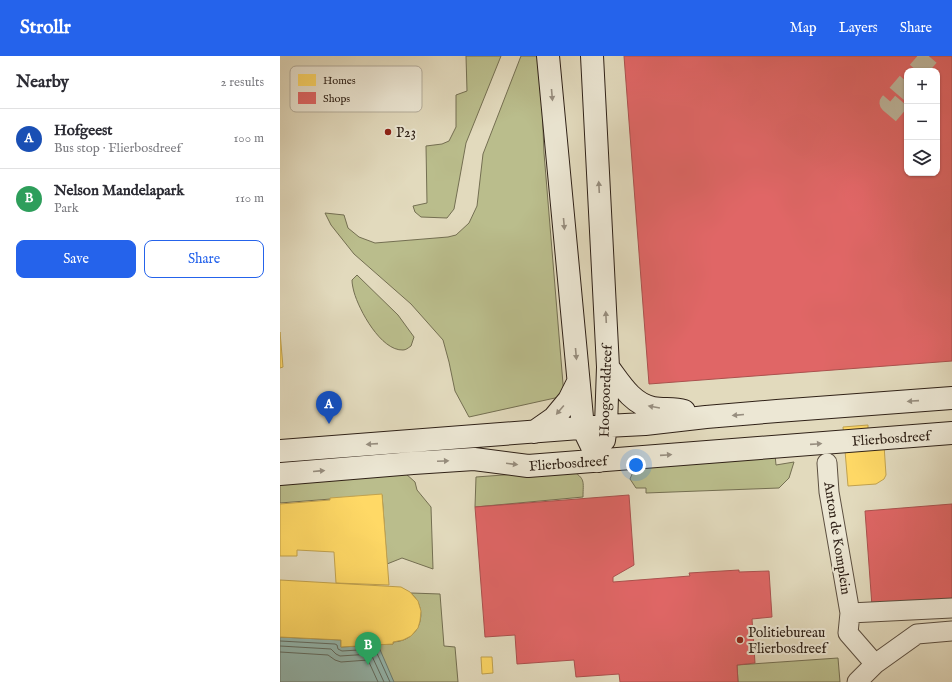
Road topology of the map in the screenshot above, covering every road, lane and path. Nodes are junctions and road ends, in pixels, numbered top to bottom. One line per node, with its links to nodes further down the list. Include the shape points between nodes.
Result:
1 (548, 56): 4 (street, Hoogoorddreef, one-way to 4)
2 (592, 56): 3 (street, Hoogoorddreef, one-way to 2)
3 (608, 367): 6 (street, one-way to 3, via 678,410 652,408 638,402 625,390); 7 (street, Hoogoorddreef)
4 (578, 382): 8 (street, Hoogoorddreef); 9 (street, one-way to 9, via 569,400 554,418)
5 (952, 398): 6 (street, one-way to 6)
6 (706, 417): 7 (street)
7 (606, 426): 8 (street); 12 (street, Hoogoorddreef)
8 (583, 428): 9 (street); 12 (street, Hoogoorddreef)
9 (534, 432): 11 (street, one-way to 11)
10 (952, 433): 12 (street, Flierbosdreef, one-way to 10)
11 (280, 451)
12 (599, 461): 14 (street, Flierbosdreef, one-way to 12, via 474,459 528,466)
13 (827, 463): 16 (street, Anton de Komplein, via 829,492)
14 (280, 474)
15 (952, 608): 16 (street, Anton de Komplein)
16 (850, 613): 18 (street, Anton de Komplein, via 848,633)
17 (952, 631): 18 (street, via 917,634)
18 (875, 664): 19 (street)
19 (857, 682)

